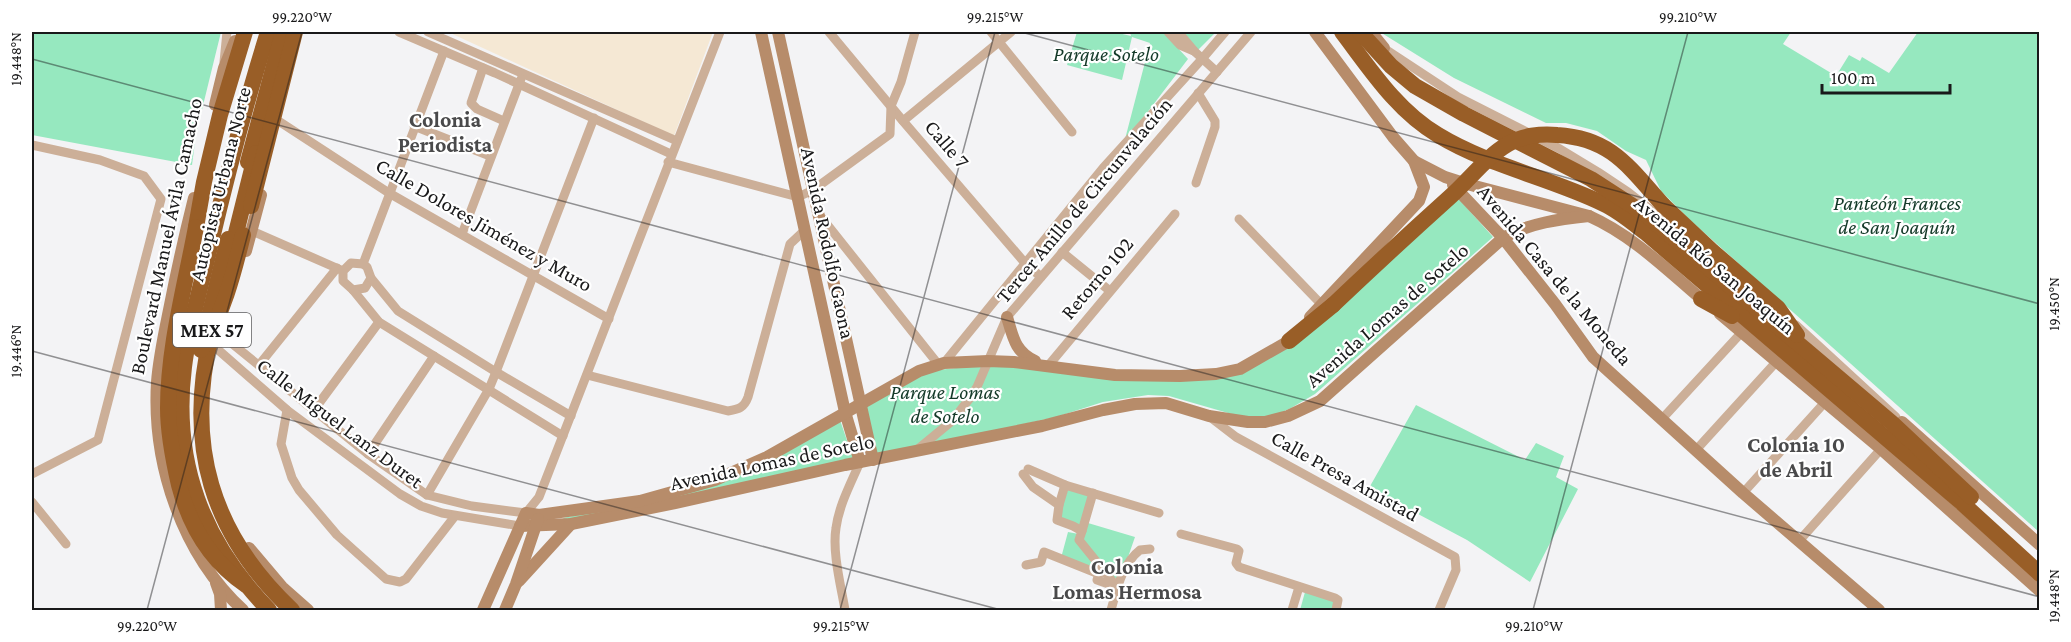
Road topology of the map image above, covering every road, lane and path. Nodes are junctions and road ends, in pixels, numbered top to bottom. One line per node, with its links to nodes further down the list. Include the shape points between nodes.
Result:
1 (227, 32): 32 (street)
2 (239, 32): 32 (main road, Boulevard Manuel Ávila Camacho)
3 (245, 32): 40 (highway)
4 (250, 32): 40 (highway)
5 (261, 32): 142 (highway, Boulevard Manuel Ávila Camacho / MEX 57, via 187,309 176,405 179,450 193,507 232,578)
6 (268, 32): 136 (highway, Autopista Urbana Norte, bridge, via 195,310 184,366 182,403 185,447 201,510 225,558)
7 (283, 32): 85 (highway, Autopista Urbana Norte, bridge, via 237,202)
8 (292, 32): 54 (highway, MEX 57); 85 (highway, bridge, via 230,289)
9 (302, 32): 41 (main road)
10 (399, 32): 29 (street)
11 (428, 32): 35 (street)
12 (720, 32): 47 (street)
13 (761, 32): 57 (main road, Avenida Rodolfo Gaona)
14 (778, 32): 55 (main road, Avenida Rodolfo Gaona)
15 (829, 32): 39 (street, Calle 7)
16 (915, 32): 39 (street)
17 (991, 32): 27 (street)
18 (1011, 32): 27 (street)
19 (1168, 32): 30 (street, via 1180,45)
20 (1178, 32): 30 (street)
21 (1225, 32): 31 (street, Tercer Anillo de Circunvalación)
22 (1251, 32): 34 (street, Tercer Anillo de Circunvalación)
23 (1315, 32): 51 (main road)
24 (1342, 32): 83 (highway, Avenida Río San Joaquín, via 1387,90 1421,123 1464,148 1606,205 1624,216)
25 (1360, 32): 37 (highway, Avenida Río San Joaquín)
26 (1371, 32): 28 (main road)
27 (999, 42): 44 (street); 46 (street)
28 (1385, 49): 37 (main road); 77 (street, via 1458,97 1560,149 1628,192)
29 (444, 51): 33 (street); 45 (street)
30 (1194, 51): 31 (street)
31 (1202, 59): 34 (street); 67 (street, Tercer Anillo de Circunvalación, via 1103,168)
32 (225, 68): 134 (main road, Boulevard Manuel Ávila Camacho, via 180,256 159,363 157,404 157,429 174,502 197,553)
33 (483, 68): 36 (street); 43 (street, via 471,99 473,106)
34 (1217, 72): 38 (street, Tercer Anillo de Circunvalación)
35 (523, 73): 36 (street); 47 (street)
36 (519, 84): 42 (street); 43 (street)
37 (1416, 86): 86 (highway, Avenida Río San Joaquín, via 1617,194)
38 (1198, 93): 53 (street, via 1215,127); 66 (street, Tercer Anillo de Circunvalación)
39 (891, 106): 44 (street, Calle 7); 55 (street, via 890,134)
40 (224, 109): 136 (highway, bridge, via 171,364 168,409 182,495 196,531 215,560)
41 (281, 114): 54 (highway); 56 (street, Calle Dolores Jiménez y Muro); 63 (main road)
42 (594, 118): 50 (street); 70 (street)
43 (504, 121): 49 (street)
44 (903, 121): 67 (street, Calle 7)
45 (414, 126): 49 (street); 56 (street)
46 (1072, 132)
47 (677, 141): 50 (street)
48 (32, 145): 113 (street, via 100,160 144,176 161,199 98,440)
49 (490, 156): 64 (street)
50 (670, 158): 57 (street, via 732,181); 79 (street)
51 (1414, 161): 52 (main road); 76 (main road, via 1424,187 1419,201)
52 (1445, 177): 60 (main road, Avenida Río San Joaquín); 65 (main road, Avenida Casa de la Moneda)
53 (1196, 183)
54 (246, 189): 145 (highway, MEX 57, via 204,373 203,447 216,500 232,538 263,582)
55 (813, 190): 57 (street); 58 (main road, Avenida Rodolfo Gaona)
56 (389, 193): 64 (street, Calle Dolores Jiménez y Muro); 68 (street)
57 (798, 197): 62 (main road, Avenida Rodolfo Gaona)
58 (818, 213): 90 (street); 98 (main road, Avenida Rodolfo Gaona)
59 (1175, 214): 74 (street, Retorno 102)
60 (1589, 216): 65 (main road, Avenida Lomas de Sotelo, via 1529,226); 75 (main road, Avenida Río San Joaquín, via 1620,231)
61 (1239, 219): 76 (street)
62 (805, 230): 94 (street, via 790,244 746,404 740,410 728,411); 101 (main road, Avenida Rodolfo Gaona)
63 (252, 231): 69 (street); 82 (main road)
64 (462, 234): 70 (street, Calle Dolores Jiménez y Muro)
65 (1503, 238): 103 (main road, Avenida Lomas de Sotelo, via 1320,401 1265,422); 105 (main road, Avenida Casa de la Moneda, via 1593,357)
66 (1062, 252): 71 (street, Tercer Anillo de Circunvalación); 74 (street)
67 (1025, 263): 71 (street, Calle 7); 90 (street, Tercer Anillo de Circunvalación)
68 (363, 264): 69 (street, via 351,263); 72 (street)
69 (340, 270): 73 (street, via 343,281); 91 (street)
70 (534, 275): 79 (street, Calle Dolores Jiménez y Muro); 93 (street)
71 (1041, 277): 78 (street, Tercer Anillo de Circunvalación)
72 (371, 278): 73 (street, via 365,288); 93 (street, via 398,311)
73 (353, 290): 80 (street)
74 (1110, 291): 92 (street, Retorno 102)
75 (1701, 299): 81 (main road, Avenida Río San Joaquín); 83 (highway)
76 (1327, 304): 77 (highway, bridge, via 1455,193 1494,153 1510,142 1531,136 1562,135 1592,140 1609,150); 84 (highway)
77 (1782, 313): 86 (highway); 104 (street)
78 (1007, 318): 88 (street, Tercer Anillo de Circunvalación); 92 (main road, via 1022,354)
79 (609, 319): 94 (street)
80 (379, 322): 87 (street); 100 (street)
81 (1742, 332): 89 (main road, Avenida Río San Joaquín); 105 (street)
82 (219, 333): 85 (main road); 91 (street, Calle Miguel Lanz Duret)
83 (1764, 335): 118 (highway, Avenida Río San Joaquín)
84 (1289, 341): 92 (main road, Avenida Lomas de Sotelo, via 1240,369 1216,374 1114,375)
85 (209, 349): 99 (street, Calle Miguel Lanz Duret); 144 (highway, Autopista Urbana Norte, via 195,385 194,428 207,493 223,534 244,568); 146 (main road, via 207,421 216,475 231,516 250,550)
86 (1805, 349): 97 (highway, Avenida Río San Joaquín)
87 (434, 356): 95 (street); 110 (street)
88 (988, 361): 90 (main road, Avenida Lomas de Sotelo); 92 (main road, Avenida Lomas de Sotelo); 109 (street, Tercer Anillo de Circunvalación, via 977,387 952,421)
89 (1777, 361): 96 (main road, Avenida Río San Joaquín); 108 (street)
90 (941, 363): 98 (main road, Avenida Lomas de Sotelo)
91 (259, 365): 100 (street, Calle Miguel Lanz Duret)
92 (1046, 365)
93 (496, 372): 95 (street); 102 (street)
94 (587, 375): 102 (street)
95 (489, 389): 106 (street); 117 (street)
96 (1826, 401): 107 (main road, Avenida Río San Joaquín); 115 (street)
97 (1868, 402): 104 (main road, Avenida Río San Joaquín); 118 (highway, Avenida Río San Joaquín)
98 (862, 403): 101 (main road, Avenida Lomas de Sotelo); 111 (main road, Avenida Rodolfo Gaona)
99 (287, 410): 122 (street, Calle Miguel Lanz Duret, via 400,494 421,506); 122 (street, via 281,444 299,490 337,536 386,579 406,579)
100 (314, 410): 110 (street, Calle Miguel Lanz Duret)
101 (845, 412): 112 (main road, Avenida Rodolfo Gaona); 123 (main road, Avenida Lomas de Sotelo, via 767,457 715,480 640,501)
102 (571, 416): 106 (street)
103 (1209, 416): 109 (main road, Avenida Lomas de Sotelo, via 1166,403 1136,405); 153 (street, Calle Presa Amistad, via 1236,437 1451,554 1457,562 1456,570)
104 (1896, 417): 130 (main road, Avenida Río San Joaquín)
105 (1661, 420): 108 (main road, Avenida Casa de la Moneda)
106 (563, 436): 123 (street)
107 (1881, 449): 128 (street); 139 (main road, Avenida Río San Joaquín)
108 (1696, 450): 115 (main road, Avenida Casa de la Moneda)
109 (912, 453): 111 (main road, Avenida Lomas de Sotelo)
110 (368, 454): 117 (street, Calle Miguel Lanz Duret)
111 (873, 460): 112 (main road, Avenida Lomas de Sotelo)
112 (860, 462): 124 (main road, Avenida Lomas de Sotelo); 149 (street, via 835,529)
113 (32, 474)
114 (1065, 485): 116 (street); 120 (street); 120 (street, via 1026,472 1033,487)
115 (1743, 493): 128 (main road, Avenida Casa de la Moneda)
116 (1093, 494): 121 (street); 126 (street)
117 (427, 495): 123 (street, Calle Miguel Lanz Duret)
118 (1966, 499): 132 (highway, Avenida Río San Joaquín); 139 (highway, Avenida Río San Joaquín)
119 (32, 502): 129 (street)
120 (1059, 504): 126 (street, via 1057,520)
121 (1160, 513)
122 (455, 516): 125 (street, Calle Miguel Lanz Duret)
123 (534, 518): 124 (main road, Avenida Lomas de Sotelo); 125 (main road, Avenida Lomas de Sotelo); 135 (main road)
124 (571, 524): 135 (main road)
125 (520, 526): 147 (main road)
126 (1082, 531): 137 (street, via 1079,540)
127 (1180, 534): 138 (street, via 1237,549 1239,567)
128 (1799, 541): 154 (main road, Avenida Casa de la Moneda)
129 (66, 544)
130 (2040, 545)
131 (1150, 549): 137 (street, via 1140,549 1132,556)
132 (2040, 559)
133 (1026, 565): 137 (street, via 1041,562 1044,552 1099,574 1096,580)
134 (215, 579): 140 (main road); 141 (main road, Boulevard Manuel Ávila Camacho)
135 (516, 584): 148 (main road)
136 (246, 585): 143 (highway, Autopista Urbana Norte)
137 (1118, 587): 150 (street)
138 (1299, 587): 151 (street); 152 (street, via 1335,598)
139 (2039, 588)
140 (221, 610)
141 (243, 610)
142 (262, 610)
143 (269, 610)
144 (283, 610)
145 (292, 610)
146 (308, 610)
147 (483, 610)
148 (505, 610)
149 (845, 610)
150 (1111, 610)
151 (1292, 610)
152 (1336, 610)
153 (1439, 610)
154 (1879, 610)

